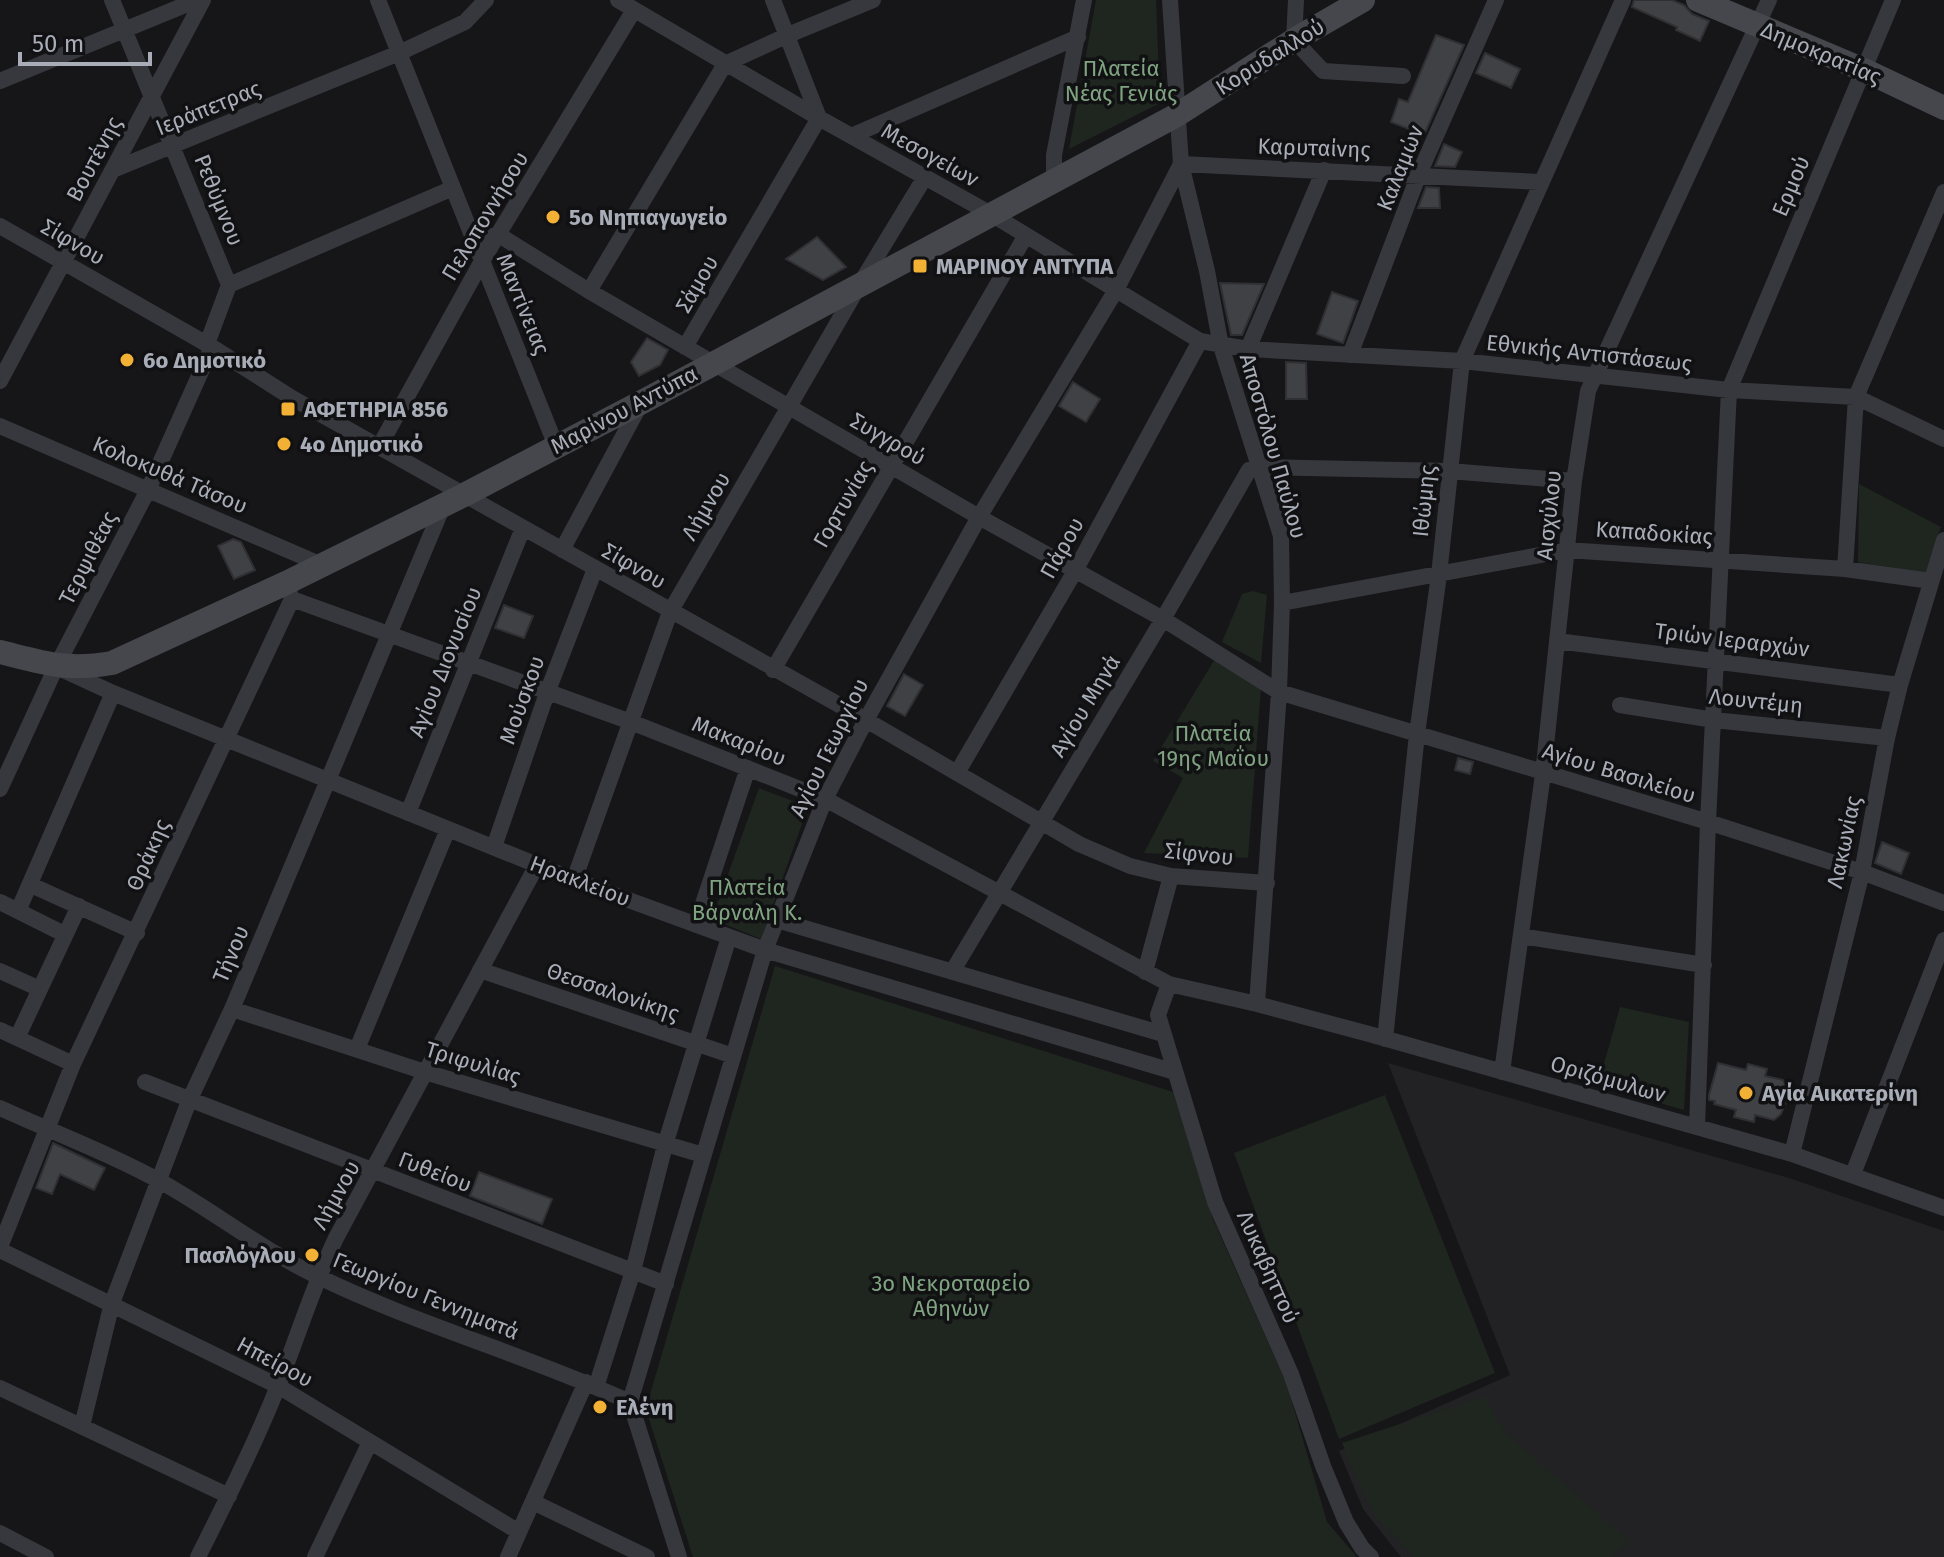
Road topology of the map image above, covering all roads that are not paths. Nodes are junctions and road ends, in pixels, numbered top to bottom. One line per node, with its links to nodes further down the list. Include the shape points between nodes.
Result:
1 (112, 0): 20 (street, Ρεθύμνου)
2 (197, 0): 20 (street)
3 (203, 0): 29 (street, Βουτένης)
4 (378, 0): 24 (street, Μαντίνειας)
5 (486, 0): 24 (street, Ιεράπετρας, via 465,22)
6 (618, 0): 18 (street, Μεσογείων)
7 (773, 0): 21 (street)
8 (873, 0): 21 (street)
9 (1084, 0): 22 (street)
10 (1170, 0): 31 (street, Αποστόλου Παύλου)
11 (1296, 0): 23 (street)
12 (1363, 0): 23 (street, Κορυδαλλού)
13 (1496, 0): 38 (street, Καλαμών)
14 (1623, 0): 41 (street, Ιθώμης)
15 (1698, 0): 19 (street, Δημοκρατίας)
16 (1769, 0): 19 (street, Αισχύλου)
17 (1893, 0): 26 (street, Ερμού)
18 (634, 10): 25 (street, Μεσογείων); 46 (street, Πελοποννήσου)
19 (1757, 26): 26 (street, Δημοκρατίας); 63 (street, Αισχύλου)
20 (124, 30): 28 (street); 29 (street, Ρεθύμνου)
21 (788, 35): 25 (street); 32 (street)
22 (1078, 37): 33 (street); 40 (street, via 1054,155)
23 (1294, 40): 27 (street, via 1323,71); 31 (street, Κορυδαλλού)
24 (399, 53): 34 (street, Ιεράπετρας); 42 (street, Μαντίνειας)
25 (725, 64): 32 (street, Μεσογείων); 54 (street)
26 (1864, 70): 30 (street, Δημοκρατίας); 65 (street, Ερμού)
27 (1403, 76)
28 (0, 81)
29 (152, 97): 34 (street, Ρεθύμνου); 36 (street, Βουτένης)
30 (1944, 108)
31 (1177, 115): 35 (street, Αποστόλου Παύλου); 40 (street, Μαρίνου Αντύπα)
32 (819, 118): 33 (street, Μεσογείων); 58 (street, Σάμου)
33 (851, 136): 39 (street, Μεσογείων)
34 (173, 146): 36 (street, Ιεράπετρας); 52 (street, Ρεθύμνου)
35 (1181, 164): 37 (street, Καρυταίνης); 53 (street, Αγίου Γεωργίου); 57 (street, Αποστόλου Παύλου)
36 (115, 169): 49 (street, Βουτένης)
37 (1324, 170): 38 (street, Καρυταίνης); 59 (street)
38 (1419, 174): 41 (street, Καρυταίνης); 60 (street, Καλαμών)
39 (925, 177): 44 (street, Μεσογείων); 51 (street, Λήμνου)
40 (1054, 180): 44 (street, Μαρίνου Αντύπα)
41 (1540, 182): 61 (street, Ιθώμης)
42 (453, 188): 48 (street, Μαντίνειας); 52 (street)
43 (1944, 192): 66 (street)
44 (991, 214): 47 (street, Μεσογείων); 51 (street, Μαρίνου Αντύπα)
45 (0, 226): 49 (street, Σίφνου)
46 (499, 235): 48 (street); 50 (street, Πελοποννήσου); 54 (street, Συγγρού)
47 (1025, 237): 53 (street, Μεσογείων); 73 (street, Γορτυνίας)
48 (472, 238): 50 (street, Μαντίνειας)
49 (63, 261): 56 (street, Σίφνου); 64 (street, Βουτένης)
50 (482, 261): 71 (street, Μαντίνειας); 72 (street, Πελοποννήσου)
51 (860, 284): 62 (street, Μαρίνου Αντύπα); 68 (street, Λήμνου)
52 (229, 285): 56 (street, Τερψιθέας)
53 (1116, 290): 55 (street, Μεσογείων); 79 (street, Αγίου Γεωργίου)
54 (589, 291): 58 (street, Συγγρού)
55 (1200, 341): 57 (street, Μεσογείων); 88 (street, Πάρου)
56 (209, 346): 72 (street, Σίφνου); 77 (street, Τερψιθέας)
57 (1221, 346): 59 (street, Εθνικής Αντιστάσεως); 74 (street, Αποστόλου Παύλου)
58 (685, 347): 62 (street, Συγγρού)
59 (1248, 349): 60 (street, Εθνικής Αντιστάσεως)
60 (1350, 355): 61 (street, Εθνικής Αντιστάσεως)
61 (1462, 361): 63 (street, Εθνικής Αντιστάσεως); 75 (street, Ιθώμης)
62 (714, 362): 67 (street, Μαρίνου Αντύπα); 68 (street, Συγγρού)
63 (1594, 376): 65 (street, Εθνικής Αντιστάσεως); 76 (street, Αισχύλου)
64 (0, 381)
65 (1729, 390): 66 (street, Εθνικής Αντιστάσεως); 84 (street)
66 (1856, 397): 70 (street, Εθνικής Αντιστάσεως); 87 (street)
67 (642, 402): 71 (street, Μαρίνου Αντύπα); 82 (street)
68 (790, 407): 73 (street, Συγγρού); 93 (street, Λήμνου)
69 (0, 426): 77 (street, Κολοκυθά Τάσου)
70 (1944, 439)
71 (556, 446): 78 (street, Μαρίνου Αντύπα)
72 (379, 447): 78 (street, Σίφνου)
73 (891, 466): 79 (street, Συγγρού); 101 (street, Γορτυνίας)
74 (1259, 467): 75 (street); 92 (street, Αποστόλου Παύλου, via 1281,536); 94 (street, Αγίου Μηνά, via 1249,470)
75 (1449, 471): 76 (street); 89 (street, Ιθώμης)
76 (1574, 481): 83 (street, Αισχύλου)
77 (148, 490): 85 (street, Κολοκυθά Τάσου); 100 (street, Τερψιθέας)
78 (453, 500): 80 (street, Σίφνου); 85 (street, Μαρίνου Αντύπα); 95 (street, Τήνου)
79 (979, 517): 88 (street, Συγγρού); 107 (street, Αγίου Γεωργίου)
80 (523, 528): 82 (street, Σίφνου); 99 (street, Αγίου Διονυσίου)
81 (1944, 540): 90 (street, Λακωνίας)
82 (562, 550): 86 (street, Σίφνου)
83 (1567, 550): 84 (street, Καπαδοκίας); 89 (street, Καπαδοκίας); 96 (street, Αισχύλου)
84 (1721, 559): 87 (street, Καπαδοκίας); 98 (street)
85 (322, 565): 91 (street, Μαρίνου Αντύπα)
86 (595, 569): 93 (street, Σίφνου); 105 (street, Μούσκου)
87 (1845, 569): 90 (street, Καπαδοκίας)
88 (1075, 571): 94 (street, Συγγρού); 114 (street, Πάρου)
89 (1439, 575): 92 (street, Καπαδοκίας); 110 (street, Ιθώμης)
90 (1931, 581): 102 (street, Λακωνίας)
91 (289, 591): 95 (street, Μακαρίου); 100 (street, Μαρίνου Αντύπα, via 112,663); 111 (street, Θράκης)
92 (1282, 603): 103 (street, Αποστόλου Παύλου)
93 (670, 612): 101 (street, Σίφνου); 109 (street, Λήμνου)
94 (1163, 619): 103 (street, Συγγρού); 120 (street, Αγίου Μηνά)
95 (388, 634): 99 (street, Μακαρίου); 116 (street, Τήνου)
96 (1557, 641): 98 (street, Τριών Ιεραρχών); 115 (street, Αισχύλου)
97 (0, 652): 100 (street, Ηρακλείου)
98 (1715, 660): 102 (street, Τριών Ιεραρχών); 108 (street)
99 (468, 664): 105 (street, Μακαρίου); 119 (street, Αγίου Διονυσίου)
100 (56, 667): 104 (street, Ηρακλείου); 117 (street, Τερψιθέας)
101 (773, 670): 107 (street, Σίφνου)
102 (1900, 685): 112 (street, Λακωνίας)
103 (1279, 692): 110 (street, Αγίου Βασιλείου); 128 (street, Αποστόλου Παύλου)
104 (113, 693): 111 (street, Ηρακλείου); 129 (street)
105 (547, 693): 109 (street, Μακαρίου); 123 (street, Μούσκου)
106 (1620, 705): 108 (street, Λουντέμη)
107 (866, 720): 114 (street, Σίφνου); 118 (street, Αγίου Γεωργίου)
108 (1714, 720): 112 (street, Λουντέμη); 121 (street)
109 (631, 722): 113 (street, Μακαρίου); 127 (street, Λήμνου)
110 (1417, 734): 115 (street, Αγίου Βασιλείου); 155 (street, Ιθώμης)
111 (225, 738): 116 (street, Ηρακλείου); 137 (street, Θράκης)
112 (1887, 738): 125 (street, Λακωνίας)
113 (748, 768): 118 (street, Μακαρίου); 136 (street)
114 (957, 773): 120 (street, Σίφνου)
115 (1543, 774): 121 (street, Αγίου Βασιλείου); 139 (street, Αισχύλου)
116 (328, 780): 119 (street, Ηρακλείου); 151 (street, Τήνου)
117 (0, 789)
118 (825, 799): 130 (street, Μακαρίου); 135 (street, Αγίου Γεωργίου)
119 (408, 813): 122 (street, Ηρακλείου)
120 (1041, 821): 126 (street, Σίφνου, via 1130,866); 130 (street, Αγίου Μηνά)
121 (1708, 822): 125 (street, Αγίου Βασιλείου); 143 (street)
122 (448, 829): 123 (street, Ηρακλείου); 157 (street)
123 (494, 847): 124 (street, Ηρακλείου)
124 (537, 865): 127 (street, Ηρακλείου); 144 (street, Λήμνου)
125 (1862, 872): 132 (street, Αγίου Βασιλείου); 169 (street, Λακωνίας)
126 (1171, 876): 128 (street, Σίφνου); 147 (street)
127 (574, 880): 136 (street, Ηρακλείου)
128 (1267, 883): 150 (street, Αποστόλου Παύλου)
129 (31, 885): 133 (street); 134 (street)
130 (999, 891): 146 (street, Αγίου Μηνά); 147 (street, Μακαρίου)
131 (0, 902): 134 (street)
132 (1944, 903)
133 (79, 906): 137 (street); 138 (street)
134 (18, 911): 138 (street)
135 (777, 920): 142 (street, Αγίου Γεωργίου); 146 (street)
136 (696, 925): 140 (street, Ηρακλείου)
137 (137, 933): 159 (street, Θράκης)
138 (64, 934): 149 (street)
139 (1521, 936): 143 (street); 162 (street, Αισχύλου)
140 (729, 937): 142 (street, Ηρακλείου); 156 (street)
141 (1944, 940): 172 (street)
142 (765, 950): 158 (street, Αγίου Γεωργίου); 161 (street, Ηρακλείου)
143 (1704, 965): 166 (street)
144 (480, 970): 156 (street, Θεσσαλονίκης); 160 (street, Λήμνου)
145 (0, 971): 149 (street)
146 (952, 972): 153 (street)
147 (1145, 972): 148 (street, Μακαρίου)
148 (1169, 984): 150 (street, Μακαρίου); 153 (street, Λυκαβηττού, via 1158,1015)
149 (40, 989): 154 (street)
150 (1257, 1004): 155 (street, Οριζόμυλων)
151 (232, 1009): 157 (street, Τριφυλίας); 164 (street, Τήνου)
152 (0, 1030): 154 (street)
153 (1163, 1034): 161 (street, Λυκαβηττού)
154 (17, 1038): 159 (street)
155 (1385, 1039): 162 (street, Οριζόμυλων)
156 (697, 1044): 158 (street, Θεσσαλονίκης); 168 (street)
157 (357, 1049): 160 (street, Τριφυλίας)
158 (733, 1056): 170 (street, Αγίου Γεωργίου)
159 (73, 1064): 167 (street, Θράκης)
160 (425, 1072): 168 (street, Τριφυλίας); 171 (street, Λήμνου)
161 (1175, 1072): 196 (street, Λυκαβηττού, via 1215,1202 1291,1374 1346,1522)
162 (1502, 1072): 166 (street, Οριζόμυλων)
163 (145, 1082): 164 (street, Γυθείου)
164 (189, 1101): 171 (street, Γυθείου); 173 (street, Τήνου)
165 (0, 1108): 167 (street, Γεωργίου Γεννηματά)
166 (1697, 1127): 169 (street, Οριζόμυλων)
167 (47, 1130): 173 (street, Γεωργίου Γεννηματά); 175 (street, Θράκης)
168 (665, 1145): 170 (street, Τριφυλίας); 176 (street)
169 (1792, 1154): 172 (street, Οριζόμυλων)
170 (703, 1155): 178 (street, Αγίου Γεωργίου)
171 (373, 1172): 176 (street, Γυθείου); 177 (street, Λήμνου)
172 (1853, 1174): 174 (street, Οριζόμυλων)
173 (159, 1181): 177 (street, Γεωργίου Γεννηματά); 179 (street, Τήνου)
174 (1944, 1208)
175 (0, 1248): 179 (street, Ηπείρου)
176 (633, 1271): 178 (street, Γυθείου); 180 (street)
177 (318, 1276): 180 (street, Γεωργίου Γεννηματά); 181 (street, Λήμνου)
178 (666, 1284): 183 (street, Αγίου Γεωργίου)
179 (112, 1303): 181 (street, Ηπείρου); 184 (street, Τήνου)
180 (591, 1384): 183 (street, Γεωργίου Γεννηματά); 187 (street)
181 (278, 1386): 185 (street, Ηπείρου); 186 (street, Λήμνου)
182 (0, 1388): 184 (street)
183 (630, 1402): 195 (street)
184 (82, 1426): 186 (street)
185 (370, 1442): 188 (street, Ηπείρου); 192 (street)
186 (229, 1496): 191 (street, Λήμνου)
187 (533, 1502): 188 (street); 194 (street)
188 (519, 1532): 193 (street)
189 (0, 1533): 190 (street)
190 (46, 1557)
191 (198, 1557)
192 (315, 1557)
193 (508, 1557)
194 (647, 1557)
195 (679, 1557)
196 (1371, 1557)

